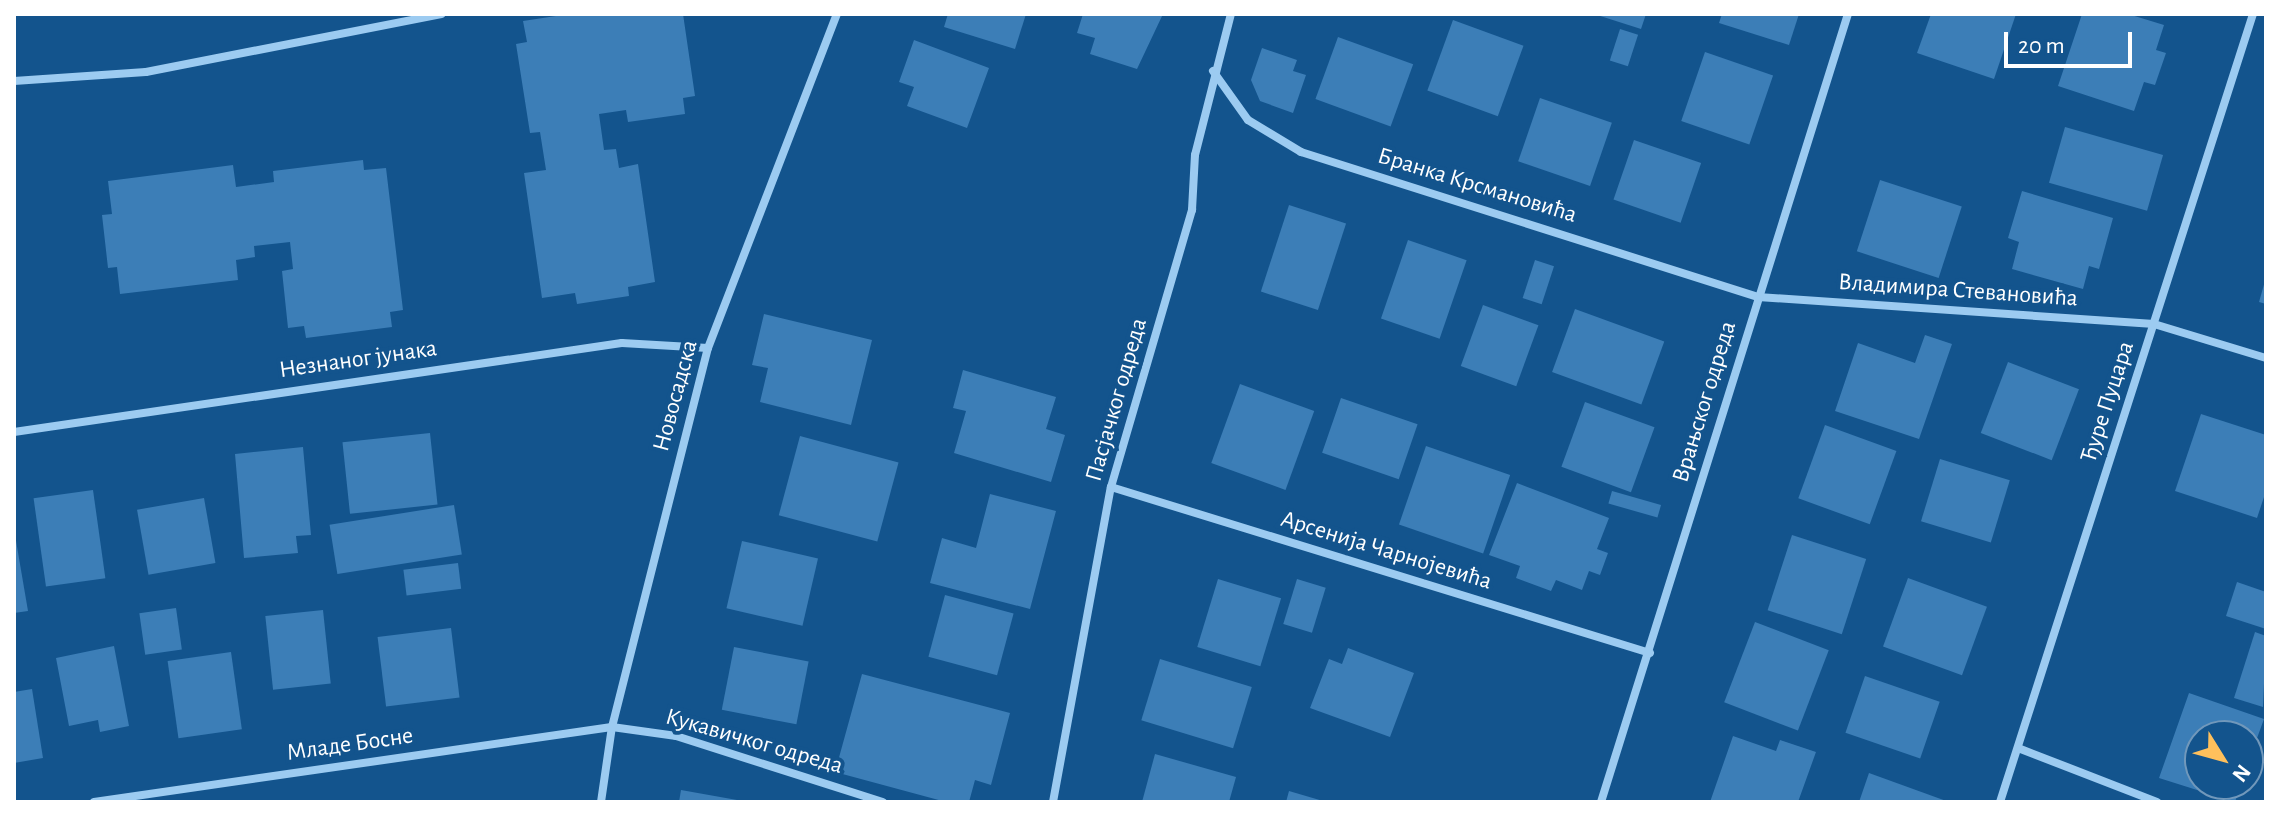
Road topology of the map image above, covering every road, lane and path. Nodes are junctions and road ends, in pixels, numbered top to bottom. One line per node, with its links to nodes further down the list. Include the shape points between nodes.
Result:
1 (441, 14): 7 (street, via 146,72)
2 (837, 14): 10 (street, Новосадска)
3 (1231, 14): 6 (street, Пасјачког одреда)
4 (1848, 14): 8 (street, Врањског одреда)
5 (2253, 14): 9 (street, Ђуре Пуцара)
6 (1213, 71): 8 (street, Бранка Крсмановића, via 1248,120 1301,152); 13 (street, Пасјачког одреда, via 1192,210)
7 (14, 81)
8 (1758, 297): 9 (street, Владимира Стевановића); 14 (street, Врањског одреда)
9 (2154, 324): 11 (street, Владимира Стевановића); 16 (street, Ђуре Пуцара)
10 (708, 348): 12 (street, Незнаног јунака, via 622,343); 15 (street, Новосадска)
11 (2266, 358)
12 (14, 432)
13 (1111, 487): 14 (street, Арсенија Чарнојевића); 20 (street, Пасјачког одреда)
14 (1650, 653): 21 (street, Врањског одреда)
15 (612, 727): 17 (street, Младе Босне); 18 (street, Новосадска); 19 (street, Кукавичког одреда, via 676,736)
16 (2018, 748): 22 (street, Ђуре Пуцара); 23 (street)
17 (94, 802)
18 (601, 802)
19 (883, 802)
20 (1053, 802)
21 (1601, 802)
22 (2000, 802)
23 (2157, 802)

